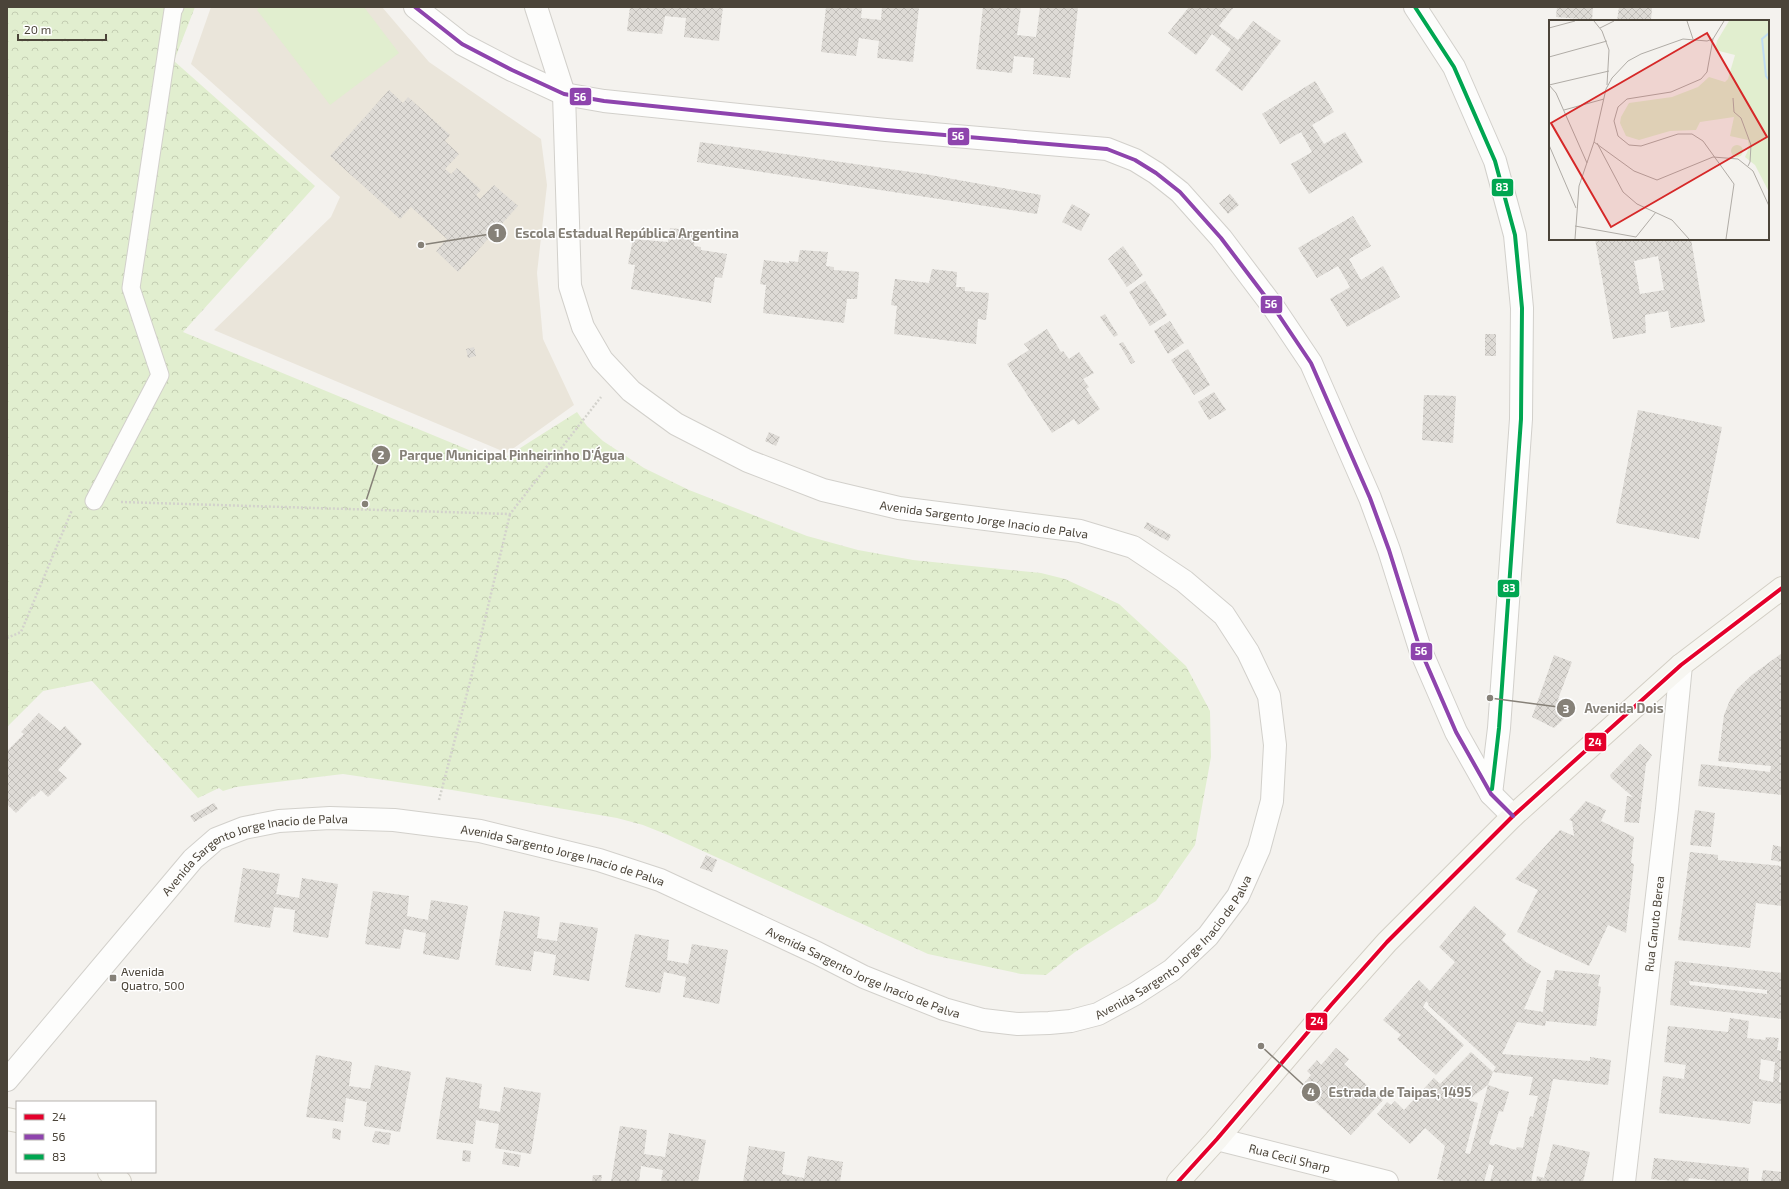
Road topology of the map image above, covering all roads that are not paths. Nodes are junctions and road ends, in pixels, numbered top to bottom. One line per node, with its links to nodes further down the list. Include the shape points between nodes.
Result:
1 (175, 7): 6 (lane, via 132,288 160,375)
2 (415, 7): 5 (street, via 462,44)
3 (536, 7): 5 (street, Avenida Sargento Jorge Inacio de Palva)
4 (1415, 7): 9 (street, via 1454,67 1495,161 1515,235 1522,308 1521,419 1499,728)
5 (564, 94): 9 (street, via 604,101 886,130 1107,149 1135,160 1156,173 1180,192 1221,238 1274,308 1311,363 1370,498 1420,650 1456,732); 11 (street, Avenida Sargento Jorge Inacio de Palva, via 570,286 583,327 602,360 631,390 676,424 748,461 823,490 900,508 1080,531 1133,547 1184,580 1224,615 1248,652 1269,696 1275,746 1272,801 1259,849 1238,896 1208,936 1172,970 1135,994 1098,1014 1049,1023 1018,1024 983,1020 944,1009 864,977 818,953 654,878 600,860 480,831 394,820 330,818 279,821 244,828 216,839 193,859)
6 (94, 501)
7 (1782, 588): 8 (main road)
8 (1681, 666): 10 (main road); 17 (street, Rua Canuto Berea)
9 (1491, 794): 10 (street)
10 (1512, 816): 12 (main road, via 1387,942)
11 (7, 1080)
12 (1217, 1139): 15 (main road); 16 (street, Rua Cecil Sharp)
13 (110, 1173): 14 (main road)
14 (120, 1182)
15 (1178, 1182)
16 (1386, 1182)
17 (1624, 1182)

